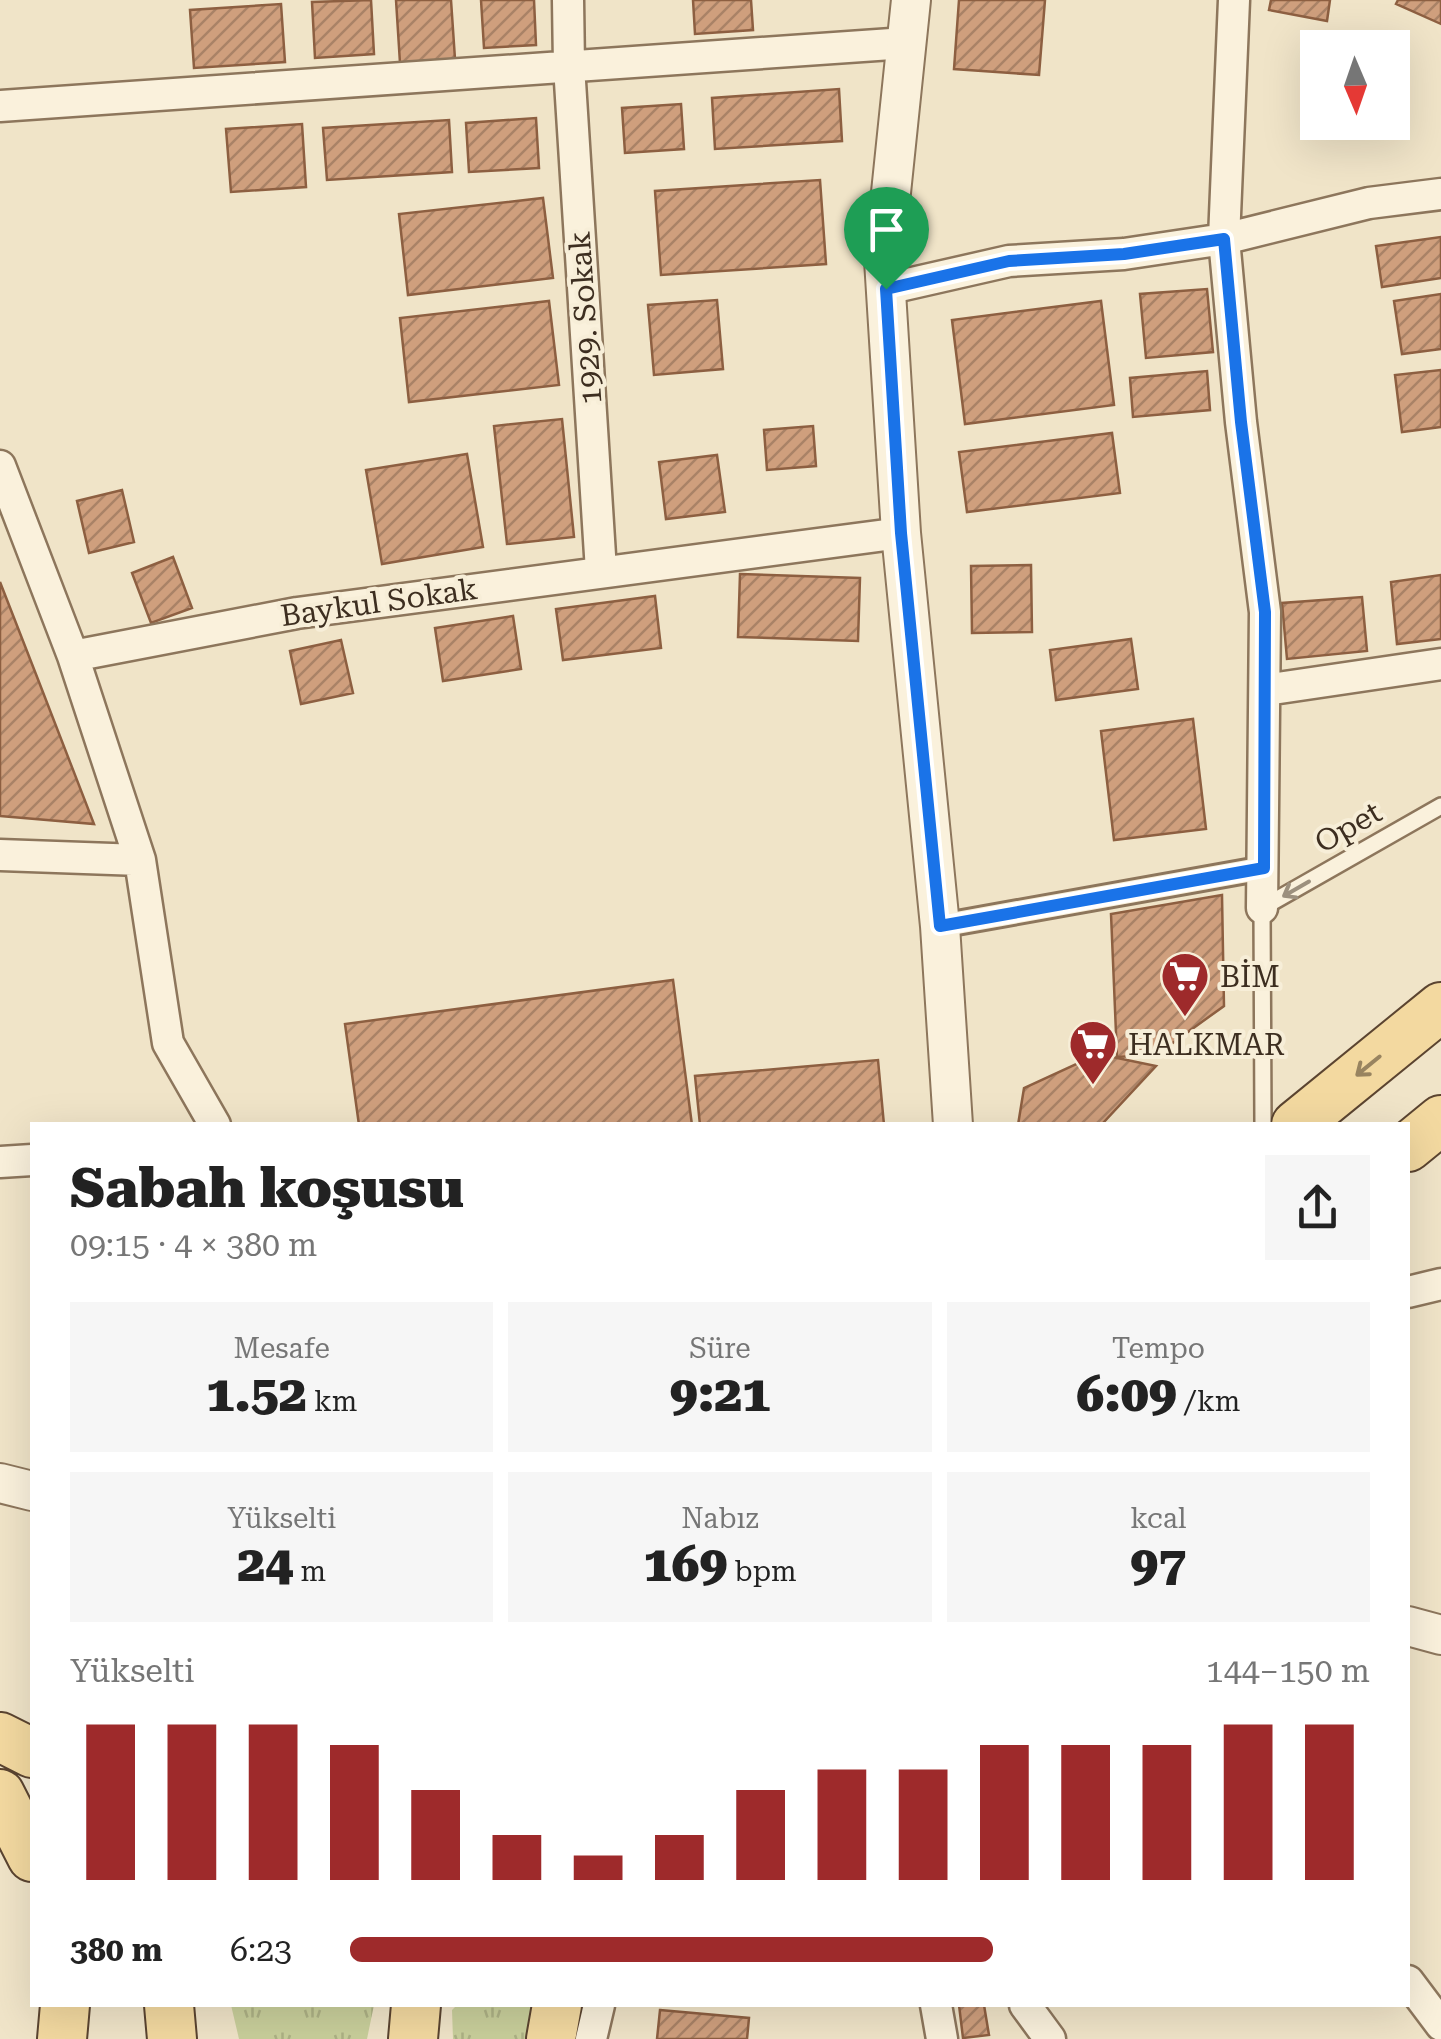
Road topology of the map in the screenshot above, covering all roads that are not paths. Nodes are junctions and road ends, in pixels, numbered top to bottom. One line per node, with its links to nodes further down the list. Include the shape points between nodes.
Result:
1 (568, 0): 5 (street, 1929. Sokak)
2 (910, 0): 4 (street)
3 (1234, 0): 8 (street)
4 (906, 43): 5 (street); 9 (street)
5 (570, 66): 6 (street); 12 (street, 1929. Sokak)
6 (0, 106)
7 (1441, 194): 8 (street, via 1369,203)
8 (1224, 239): 9 (street, via 1009,261); 15 (street, via 1265,612)
9 (886, 289): 11 (street)
10 (0, 466): 13 (street)
11 (901, 533): 12 (street, Baykul Sokak); 21 (street)
12 (601, 571): 13 (street, Baykul Sokak, via 298,613)
13 (73, 656): 18 (street)
14 (1441, 664): 15 (street)
15 (1265, 690): 19 (street)
16 (1441, 806): 20 (lane, Opet, one-way to 20)
17 (0, 855): 18 (street)
18 (140, 860): 24 (street, via 168,1044)
19 (1264, 868): 20 (street); 21 (street)
20 (1262, 908): 26 (lane)
21 (940, 926): 25 (street)
22 (1441, 1006): 27 (main road, one-way to 27)
23 (1441, 1120): 28 (main road)
24 (213, 1122)
25 (953, 1122)
26 (1262, 1122)
27 (1300, 1122)
28 (1410, 1144)
29 (30, 1160): 30 (street)
30 (0, 1162)
31 (1441, 1284): 32 (street)
32 (1410, 1292)
33 (0, 1484): 34 (street)
34 (30, 1491)
35 (1410, 1627): 36 (street)
36 (1441, 1635)
37 (0, 1728): 38 (main road)
38 (30, 1736)
39 (0, 1737): 40 (main road)
40 (30, 1752)
41 (0, 1759): 42 (main road)
42 (30, 1791)
43 (0, 1794): 44 (main road)
44 (30, 1853)
45 (1410, 1984): 52 (street)
46 (65, 2007): 53 (main road)
47 (416, 2007): 54 (main road)
48 (557, 2007): 55 (main road)
49 (598, 2007): 56 (street)
50 (936, 2007): 57 (street)
51 (1026, 2007): 58 (street)
52 (1441, 2025)
53 (62, 2039)
54 (413, 2039)
55 (551, 2039)
56 (590, 2039)
57 (942, 2039)
58 (1050, 2039)

